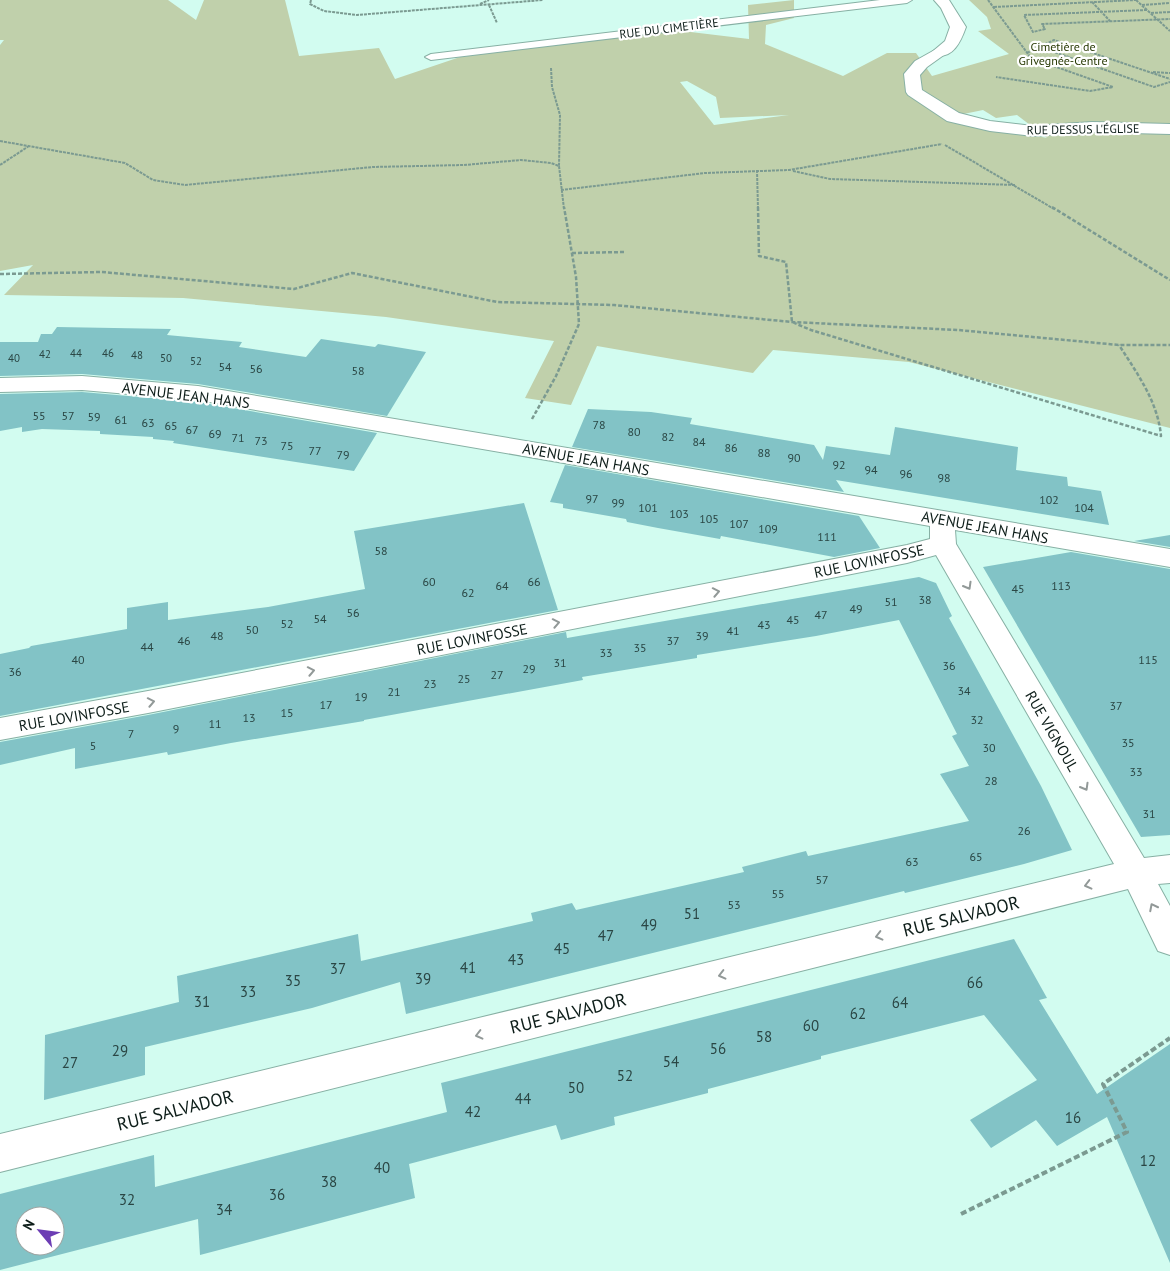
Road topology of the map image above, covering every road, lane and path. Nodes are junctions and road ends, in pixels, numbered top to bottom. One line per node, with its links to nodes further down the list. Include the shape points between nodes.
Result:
1 (311, 0): 10 (path, via 310,4 324,11 357,15)
2 (489, 0): 10 (path)
3 (543, 0): 10 (path)
4 (907, 0): 21 (lane, RUE DU CIMETIÈRE)
5 (941, 0): 29 (street, RUE DESSUS L'ÉGLISE, via 958,27 952,43 912,74 914,92)
6 (988, 0): 12 (path)
7 (1136, 0): 8 (path); 11 (path)
8 (1091, 1): 12 (path); 14 (path)
9 (1170, 4): 11 (path)
10 (477, 5)
11 (1141, 5): 13 (path)
12 (993, 7): 23 (path)
13 (1147, 10): 14 (path); 15 (path)
14 (1100, 11): 19 (path); 19 (path, via 1024,15 1033,32 1045,29 1042,24)
15 (1150, 12): 16 (path); 17 (path)
16 (1170, 12)
17 (1157, 19): 18 (path); 19 (path); 20 (path)
18 (1170, 19)
19 (1110, 21)
20 (1170, 29)
21 (546, 43): 24 (lane, RUE DU CIMETIÈRE); 35 (path, via 550,49 552,87 560,115)
22 (1040, 47): 23 (path); 25 (path, via 1054,40); 28 (path, via 1154,87)
23 (1027, 53): 27 (path, via 1031,58 1113,87 1090,91)
24 (431, 57)
25 (1147, 72): 26 (path); 28 (path)
26 (1170, 73)
27 (996, 77)
28 (1170, 81)
29 (953, 117): 30 (street, RUE DESSUS L'ÉGLISE, via 1033,131 1092,127); 32 (path, via 953,134)
30 (1170, 129)
31 (0, 141): 33 (path)
32 (943, 144): 37 (path); 38 (path)
33 (29, 146): 34 (path); 35 (path, via 125,163 160,183 185,185 373,167 521,160)
34 (0, 165)
35 (559, 166): 39 (path)
36 (757, 170): 37 (path); 39 (path); 45 (path, via 759,256 786,262)
37 (789, 170): 38 (path, via 830,179)
38 (1016, 185): 43 (path)
39 (561, 190): 41 (path)
40 (625, 252): 41 (path)
41 (572, 253): 44 (path)
42 (0, 274): 44 (path, via 102,272 294,289 352,273 497,302)
43 (1170, 280)
44 (578, 304): 45 (path); 49 (path, via 579,324 574,338)
45 (792, 322): 46 (path, via 958,330); 46 (path, via 1162,436 1162,425 1149,397)
46 (1119, 345): 47 (path)
47 (1170, 345)
48 (0, 385): 49 (street, AVENUE JEAN HANS, via 82,383 198,394)
49 (516, 447): 50 (street, AVENUE JEAN HANS)
50 (943, 532): 51 (street, AVENUE JEAN HANS); 52 (street, RUE LOVINFOSSE, one-way to 50, via 907,554); 54 (street, RUE VIGNOUL, one-way to 54)
51 (1170, 558)
52 (0, 729)
53 (1170, 868): 54 (street, RUE SALVADOR)
54 (1136, 873): 55 (street, RUE VIGNOUL, one-way to 54); 57 (street, RUE SALVADOR, one-way to 57)
55 (1170, 940)
56 (1170, 1038): 58 (path, via 1103,1084 1126,1132)
57 (0, 1154)
58 (961, 1214)

